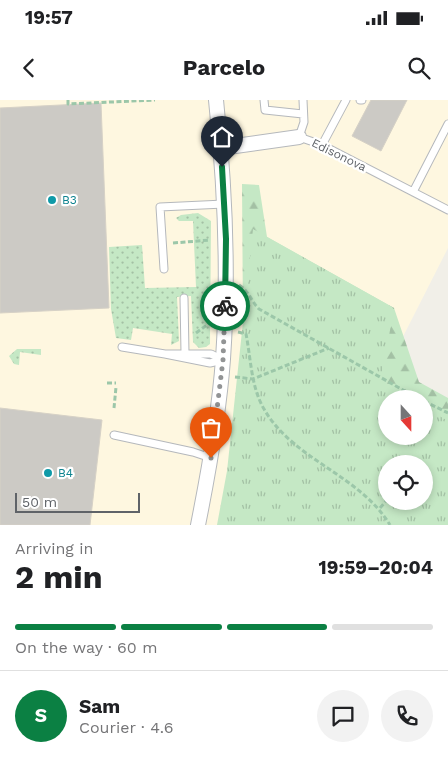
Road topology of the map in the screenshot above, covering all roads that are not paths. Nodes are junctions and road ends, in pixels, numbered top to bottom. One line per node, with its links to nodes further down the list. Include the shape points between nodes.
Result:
1 (216, 100): 9 (street)
2 (264, 100): 5 (lane, via 265,110)
3 (303, 100): 5 (lane)
4 (346, 100): 8 (lane)
5 (303, 114): 7 (lane)
6 (448, 124): 10 (lane)
7 (300, 137): 8 (lane, Edisonova); 9 (street, Edisonova)
8 (322, 145): 10 (lane, Edisonova)
9 (221, 148): 11 (street)
10 (412, 192): 12 (lane, Edisonova)
11 (225, 204): 13 (lane, via 160,208); 18 (street)
12 (448, 210)
13 (164, 269)
14 (184, 298): 16 (lane)
15 (122, 347): 17 (lane)
16 (185, 353): 17 (lane); 18 (lane, via 211,354)
17 (165, 354): 18 (lane, via 210,363)
18 (223, 360): 20 (street)
19 (114, 435): 20 (lane)
20 (211, 458): 21 (street)
21 (198, 525)

